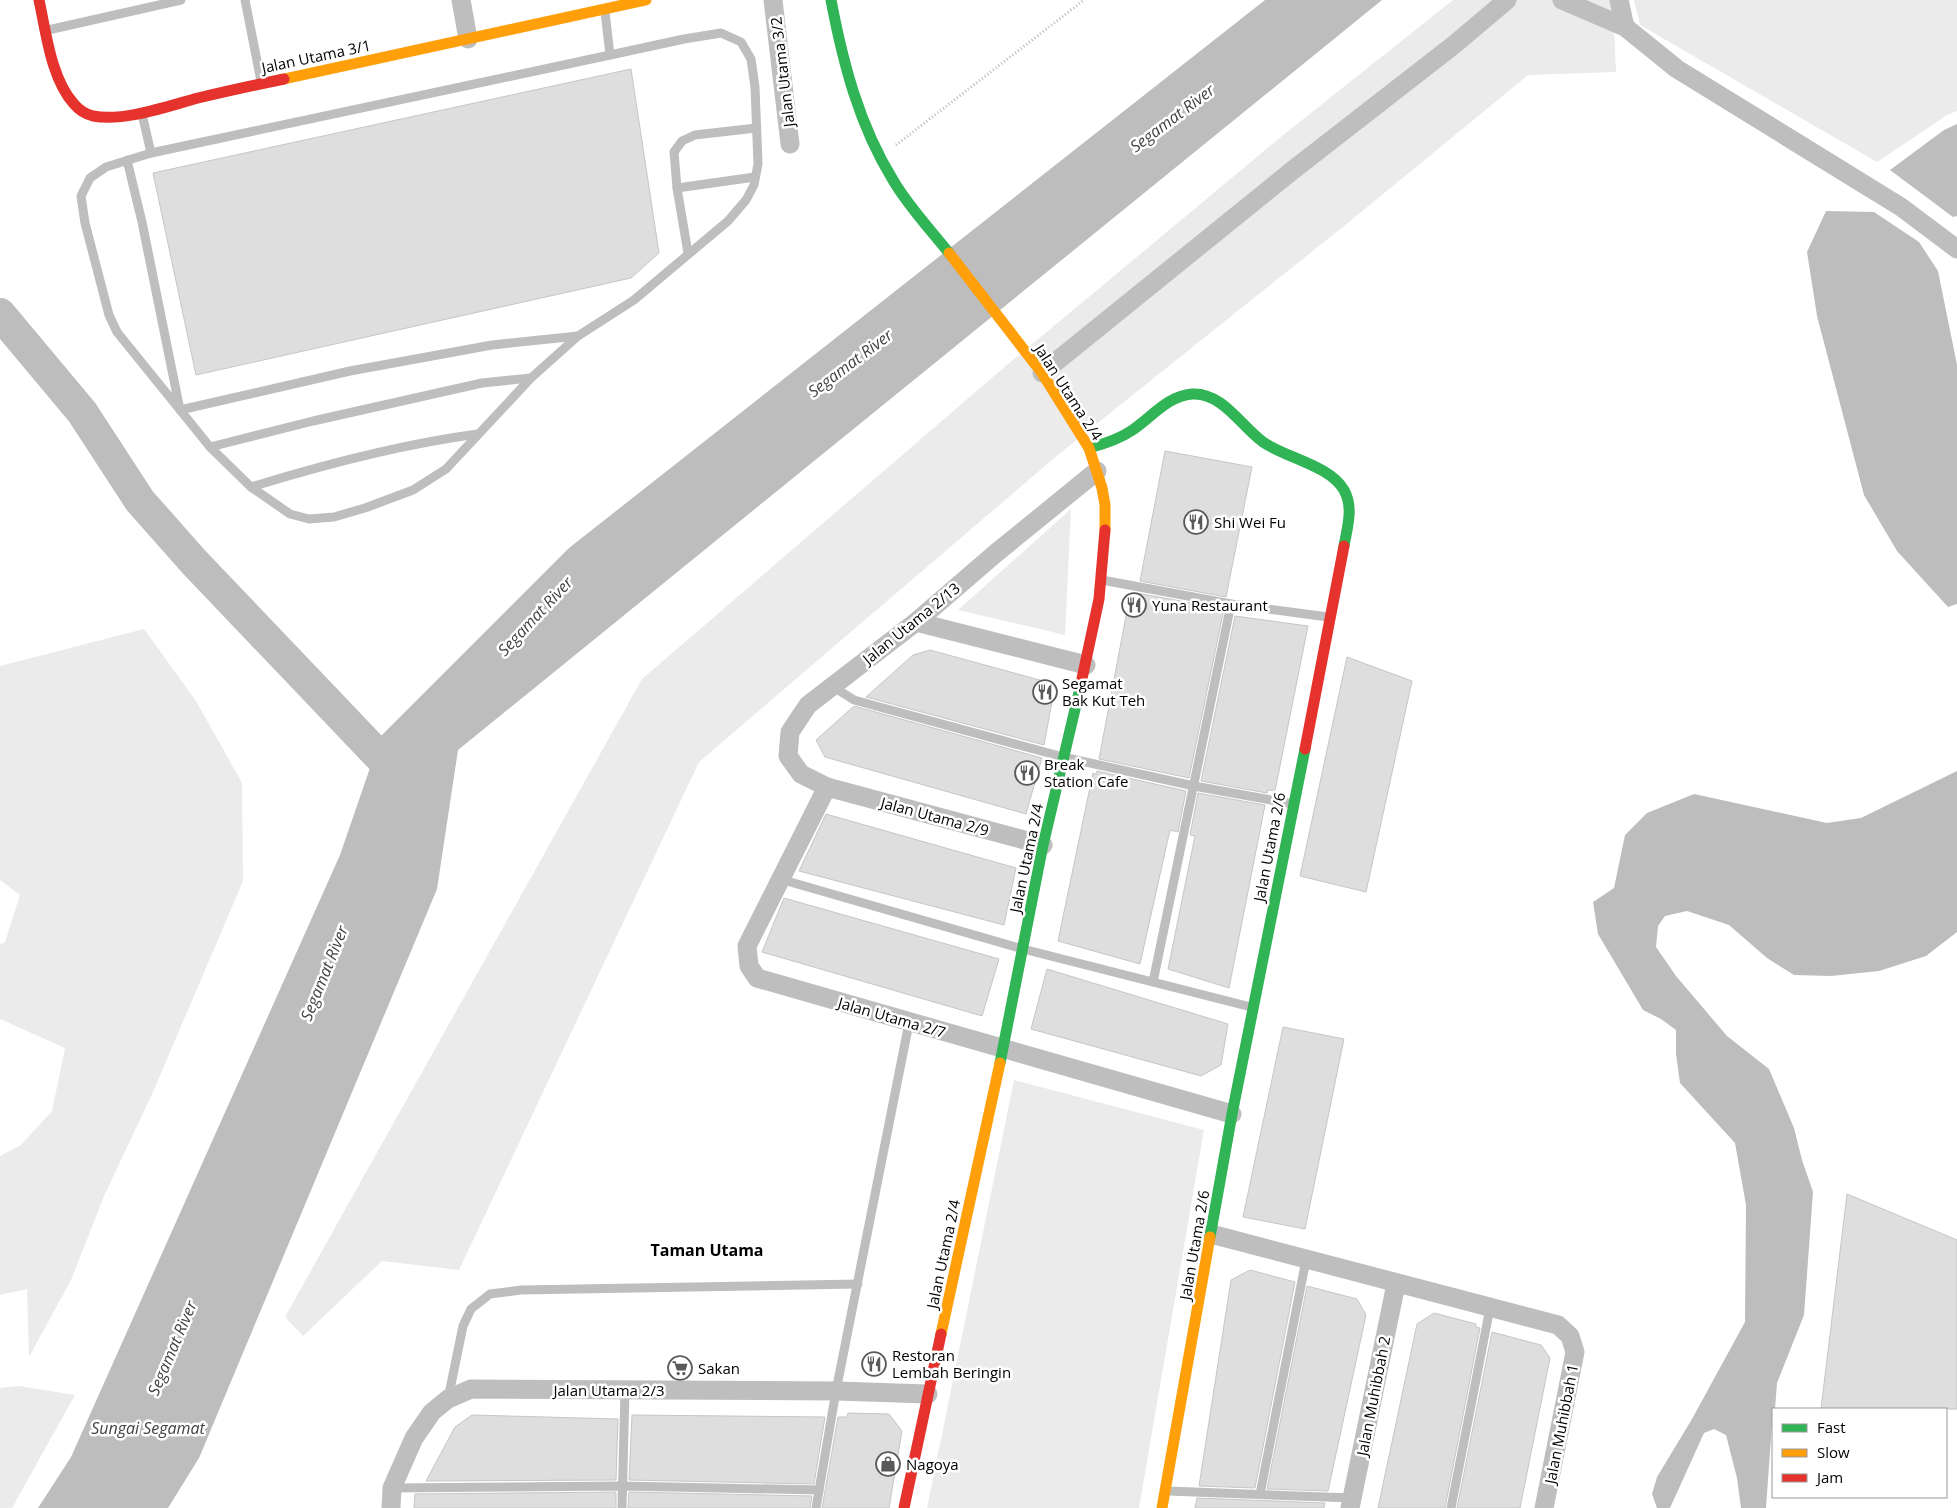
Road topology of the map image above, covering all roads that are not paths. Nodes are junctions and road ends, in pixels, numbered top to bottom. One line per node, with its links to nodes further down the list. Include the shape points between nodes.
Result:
1 (39, 0): 13 (street, Jalan Utama 3/1)
2 (181, 0): 13 (lane)
3 (245, 0): 16 (lane)
4 (460, 0): 14 (street)
5 (646, 0): 11 (street, Jalan Utama 3/1)
6 (773, 0): 19 (street, Jalan Utama 3/2)
7 (831, 0): 27 (street, Jalan Utama 2/4, via 857,108 880,158 894,182)
8 (1507, 0): 27 (street, via 1456,44)
9 (1562, 0): 12 (street)
10 (1619, 0): 12 (street)
11 (604, 9): 14 (street, Jalan Utama 3/1); 15 (lane)
12 (1625, 27): 24 (street, via 1677,69 1901,207)
13 (46, 31): 17 (street, Jalan Utama 3/1, via 62,88 72,103 85,113 105,117)
14 (468, 39): 16 (street, Jalan Utama 3/1)
15 (610, 55): 18 (lane, via 721,33 741,42 751,59); 20 (lane)
16 (262, 83): 17 (street, Jalan Utama 3/1)
17 (141, 111): 20 (lane)
18 (756, 128): 22 (lane, via 758,164); 23 (lane, via 695,135 682,141 674,152)
19 (790, 144)
20 (151, 153): 21 (lane)
21 (126, 160): 29 (lane, via 142,222); 29 (lane, via 106,167 90,178 81,196 85,223 109,315 117,332)
22 (755, 178): 23 (lane); 25 (lane, via 746,200 728,221)
23 (677, 188): 25 (lane)
24 (1957, 250)
25 (688, 253): 26 (lane, via 634,300)
26 (578, 336): 28 (lane); 29 (lane, via 492,345 350,371)
27 (1036, 367): 32 (street, Jalan Utama 2/4)
28 (531, 378): 30 (lane); 31 (lane, via 473,385)
29 (180, 410): 31 (lane)
30 (478, 434): 34 (lane, via 432,440 323,465); 34 (lane, via 446,469 413,490 334,517 309,519 290,514)
31 (210, 447): 34 (lane)
32 (1089, 448): 33 (street, Jalan Utama 2/4); 37 (street, Jalan Utama 2/6, via 1133,430 1153,411 1175,397 1193,394 1211,397 1268,446 1310,464 1338,483 1348,497 1350,514)
33 (1097, 472): 35 (street, Jalan Utama 2/4, via 1105,505); 38 (street, Jalan Utama 2/13)
34 (251, 487)
35 (1101, 580): 36 (lane); 39 (street, Jalan Utama 2/4)
36 (1231, 604): 37 (lane); 42 (lane)
37 (1331, 618): 44 (street, Jalan Utama 2/6)
38 (916, 622): 39 (street); 40 (street, Jalan Utama 2/13)
39 (1086, 665): 41 (street, Jalan Utama 2/4)
40 (832, 686): 41 (lane, via 854,700); 43 (street, Jalan Utama 2/13, via 808,705 790,732 788,756 801,774)
41 (1063, 757): 42 (lane); 45 (street, Jalan Utama 2/4)
42 (1194, 786): 44 (lane); 48 (lane)
43 (827, 787): 45 (street, Jalan Utama 2/9); 46 (street, Jalan Utama 2/7)
44 (1293, 804): 49 (street, Jalan Utama 2/6)
45 (1044, 845): 47 (street, Jalan Utama 2/4)
46 (780, 879): 47 (lane); 50 (street, Jalan Utama 2/7, via 747,946 750,966 758,978)
47 (1023, 949): 48 (lane); 51 (street, Jalan Utama 2/4)
48 (1153, 982): 49 (lane)
49 (1253, 1007): 52 (street, Jalan Utama 2/6)
50 (909, 1022): 51 (street, Jalan Utama 2/7); 55 (lane)
51 (1003, 1049): 52 (street, Jalan Utama 2/7); 60 (street, Jalan Utama 2/4)
52 (1232, 1114): 53 (street, Jalan Utama 2/6)
53 (1211, 1234): 54 (street, Jalan Muhibbah 1); 65 (street, Jalan Utama 2/6)
54 (1306, 1260): 56 (street, Jalan Muhibbah 1); 66 (lane)
55 (858, 1284): 59 (lane); 61 (lane, via 521,1290 490,1294 471,1309 463,1326)
56 (1396, 1284): 57 (street, Jalan Muhibbah 1); 67 (street, Jalan Muhibbah 2)
57 (1490, 1308): 73 (lane); 74 (street, Jalan Muhibbah 1, via 1558,1326 1570,1336 1575,1352)
58 (625, 1390): 59 (street, Jalan Utama 2/3); 61 (street, Jalan Utama 2/3, via 471,1389); 62 (lane)
59 (836, 1391): 60 (street, Jalan Utama 2/3); 64 (lane)
60 (928, 1394): 71 (street, Jalan Utama 2/4)
61 (448, 1399): 63 (street, Jalan Utama 2/3, via 432,1412 414,1438)
62 (622, 1486): 63 (lane); 64 (lane); 69 (lane)
63 (392, 1488): 68 (street, Jalan Utama 2/3)
64 (819, 1490): 70 (lane)
65 (1165, 1490): 66 (lane); 72 (street, Jalan Utama 2/6)
66 (1260, 1494): 67 (lane)
67 (1351, 1503)
68 (391, 1508)
69 (622, 1508)
70 (816, 1508)
71 (904, 1508)
72 (1162, 1508)
73 (1451, 1508)
74 (1544, 1508)

